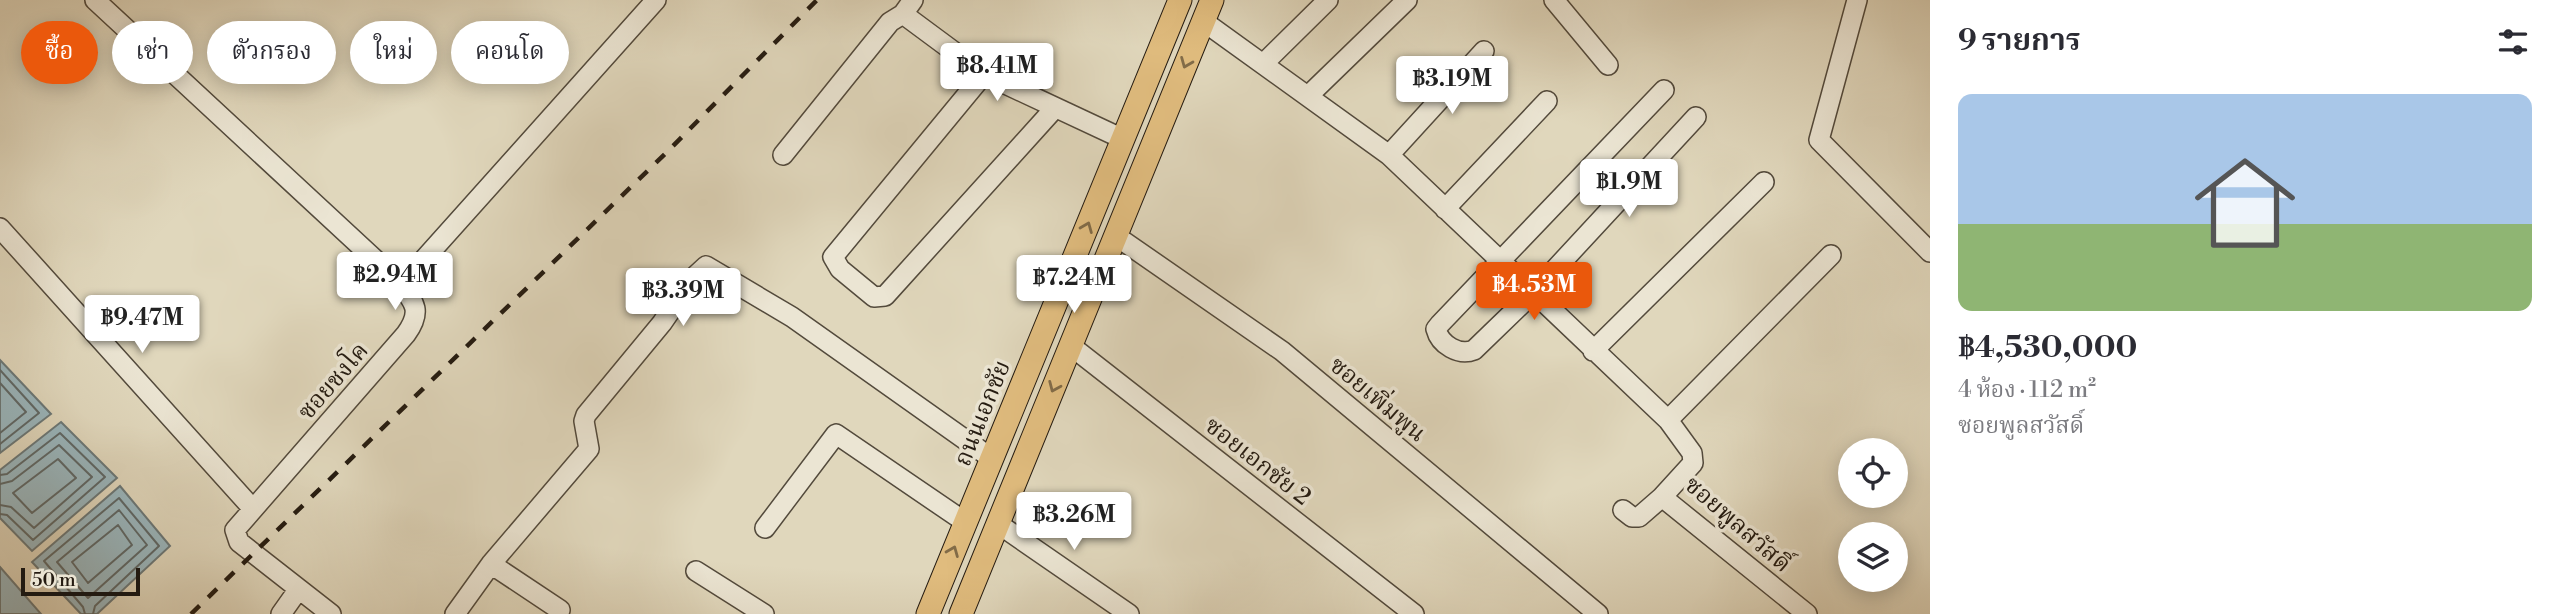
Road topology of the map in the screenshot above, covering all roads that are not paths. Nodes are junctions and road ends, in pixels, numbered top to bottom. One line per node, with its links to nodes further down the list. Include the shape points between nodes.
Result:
1 (95, 0): 29 (street, ซอยชงโค)
2 (656, 0): 29 (street)
3 (1180, 0): 19 (main road, ถนนเอกชัย)
4 (1328, 0): 11 (street)
5 (1407, 0): 15 (street)
6 (1554, 0): 12 (street)
7 (1857, 0): 26 (street, via 1819,140)
8 (908, 7): 13 (street); 20 (street, via 890,22)
9 (1208, 10): 11 (street, ซอยพูลสวัสดิ์); 25 (main road, one-way to 25)
10 (1484, 51): 21 (street)
11 (1263, 64): 15 (street, ซอยพูลสวัสดิ์)
12 (1608, 65)
13 (984, 74): 17 (street); 17 (street, via 833,257 840,269 874,297 886,296)
14 (1664, 90): 28 (street)
15 (1308, 96): 21 (street, ซอยพูลสวัสดิ์)
16 (1547, 101): 23 (street)
17 (1054, 109): 19 (street)
18 (1696, 117): 30 (street)
19 (1123, 139): 34 (main road, ถนนเอกชัย, one-way to 19)
20 (782, 155)
21 (1389, 155): 23 (street, ซอยพูลสวัสดิ์)
22 (1765, 182): 32 (street)
23 (1446, 209): 28 (street, ซอยพูลสวัสดิ์)
24 (0, 228): 36 (street)
25 (1116, 236): 31 (main road); 53 (street, ซอยเพิ่มพูน, via 1282,351)
26 (1930, 252)
27 (1832, 255): 33 (street)
28 (1500, 261): 30 (street, ซอยพูลสวัสดิ์); 30 (street, via 1440,324 1438,338 1458,352 1474,350)
29 (401, 285): 36 (street, ซอยชงโค, via 415,304 415,321)
30 (1533, 293): 32 (street, ซอยพูลสวัสดิ์)
31 (1071, 346): 39 (main road, one-way to 39); 52 (street, ซอยเอกชัย 2)
32 (1592, 351): 33 (street, ซอยพูลสวัสดิ์)
33 (1668, 419): 35 (street, ซอยพูลสวัสดิ์, via 1692,453 1693,463)
34 (991, 458): 38 (main road, ถนนเอกชัย); 41 (street, via 793,317 706,266 586,415 589,449)
35 (1662, 497): 37 (street, via 1639,517); 54 (street, ซอยพูลสวัสดิ์)
36 (253, 509): 43 (street, ซอยชงโค, via 236,530 239,542)
37 (1623, 510)
38 (965, 522): 40 (street, via 836,434); 50 (main road, ถนนเอกชัย, one-way to 38)
39 (997, 523): 45 (main road); 51 (street)
40 (765, 528)
41 (491, 564): 44 (street); 48 (street)
42 (696, 571): 49 (street)
43 (298, 590): 46 (street); 47 (street, ซอยชงโค)
44 (560, 610)
45 (965, 612)
46 (281, 614)
47 (331, 614)
48 (455, 614)
49 (764, 614)
50 (928, 614)
51 (1129, 614)
52 (1414, 614)
53 (1598, 614)
54 (1807, 614)

